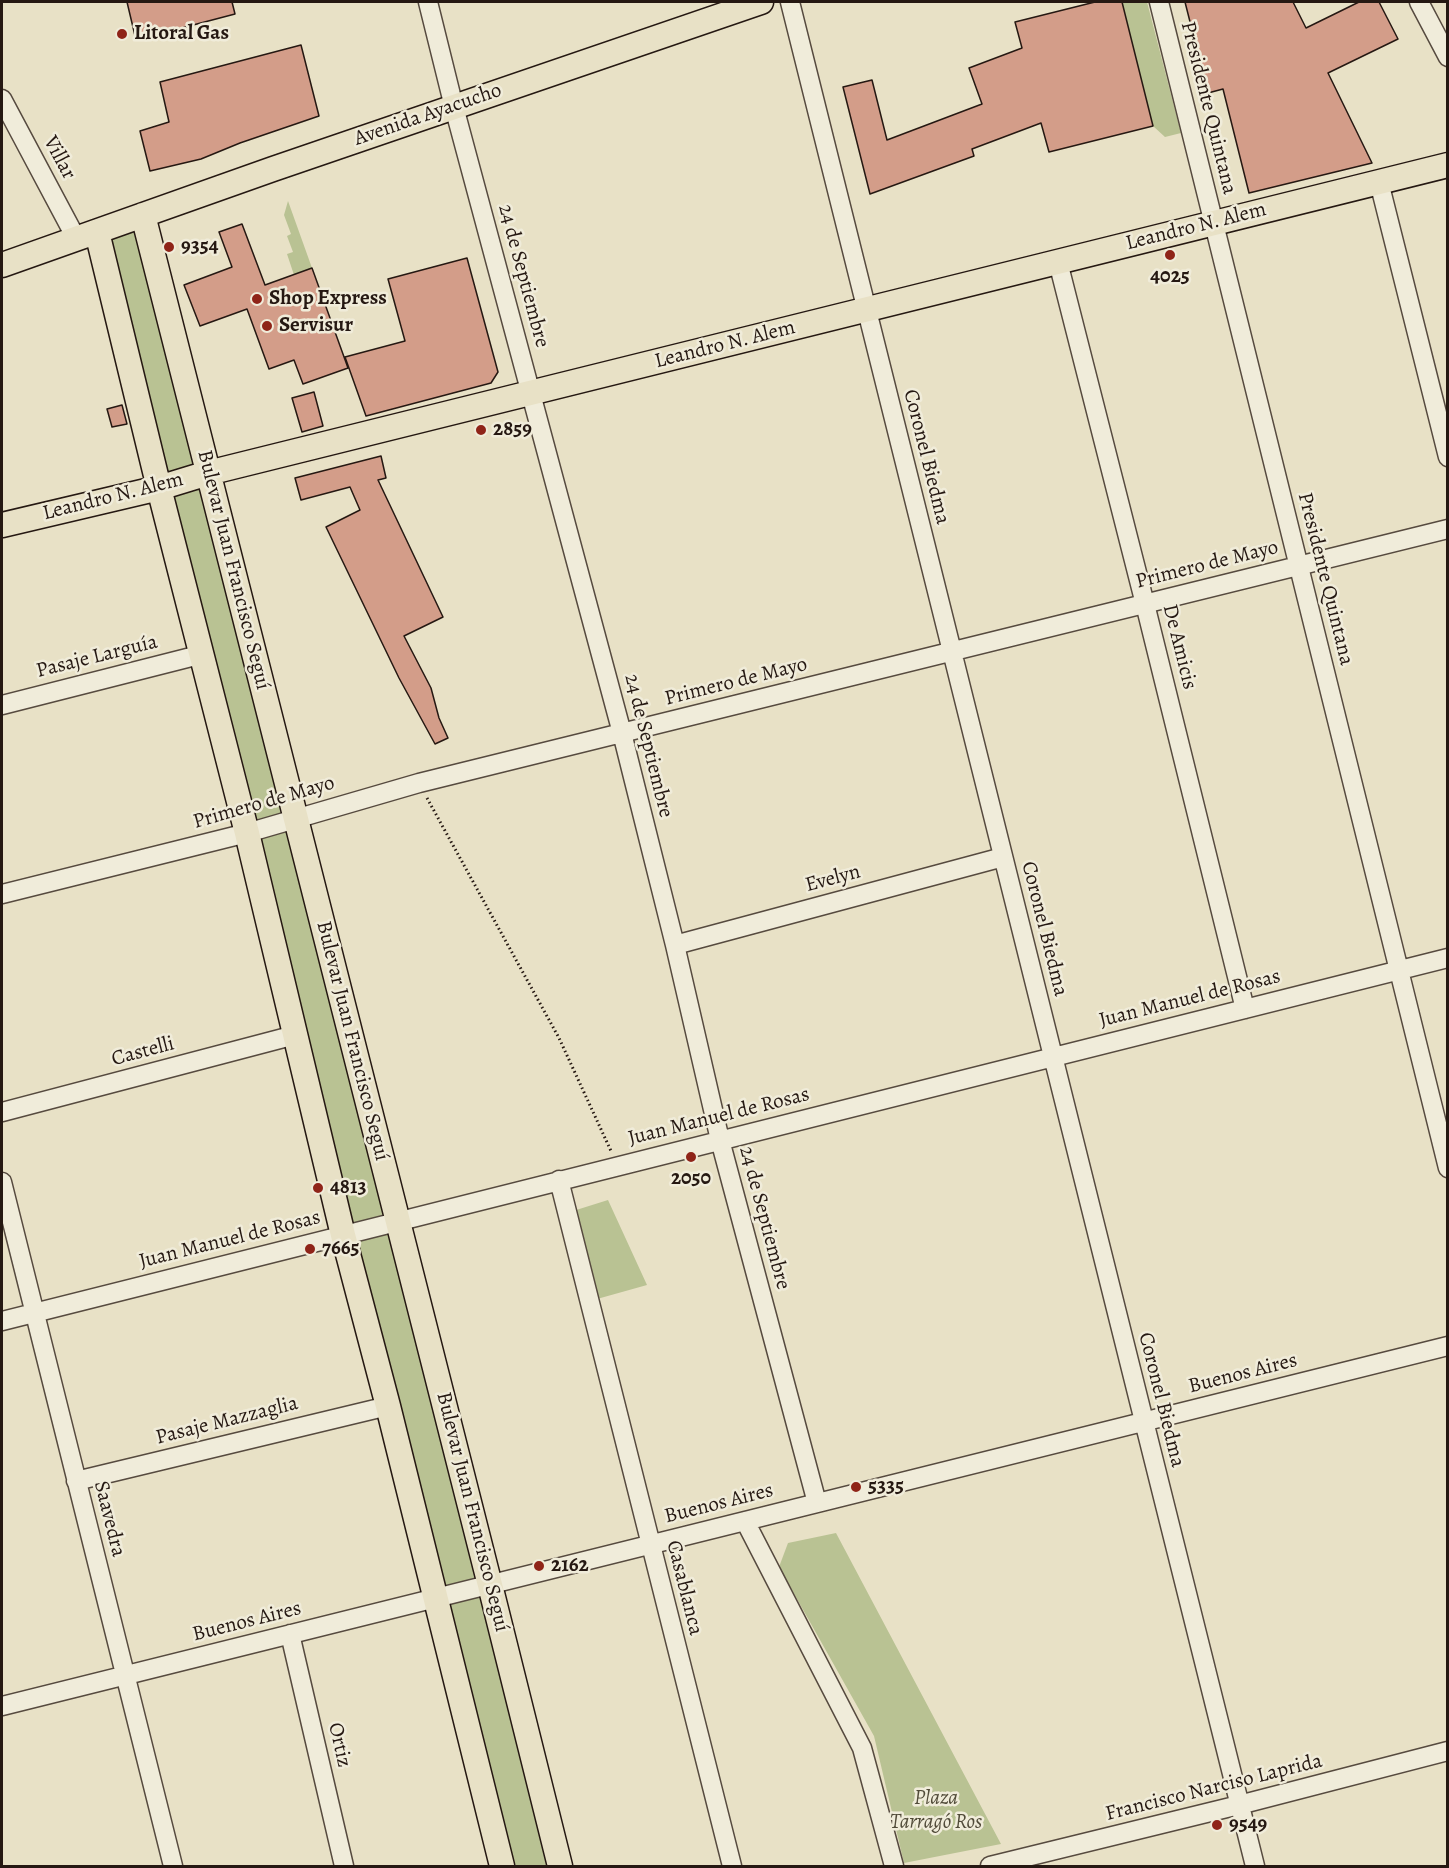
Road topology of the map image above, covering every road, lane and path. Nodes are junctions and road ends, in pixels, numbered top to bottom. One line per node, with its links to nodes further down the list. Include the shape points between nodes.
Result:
1 (428, 2): 8 (street, 24 de Septiembre)
2 (761, 2): 8 (main road, Avenida Ayacucho)
3 (790, 2): 16 (street, Coronel Biedma)
4 (1159, 2): 12 (street, Presidente Quintana)
5 (1419, 2): 6 (street)
6 (1448, 57)
7 (2, 99): 13 (street, Villar)
8 (454, 107): 11 (main road, Avenida Ayacucho); 17 (street, 24 de Septiembre)
9 (1448, 165): 10 (main road, Leandro N. Alem)
10 (1379, 182): 12 (main road, Leandro N. Alem); 18 (street)
11 (143, 216): 13 (main road, Avenida Ayacucho); 19 (main road, Bulevar Juan Francisco Seguí)
12 (1214, 223): 14 (main road, Leandro N. Alem); 23 (street, Presidente Quintana)
13 (87, 236): 15 (main road, Avenida Ayacucho); 20 (main road)
14 (1058, 262): 16 (main road, Leandro N. Alem); 24 (street, De Amicis)
15 (2, 265)
16 (866, 310): 17 (main road, Leandro N. Alem); 25 (street, Coronel Biedma)
17 (531, 393): 19 (main road, Leandro N. Alem); 28 (street, 24 de Septiembre)
18 (1448, 457)
19 (208, 473): 20 (main road, Leandro N. Alem); 30 (main road, Bulevar Juan Francisco Seguí)
20 (159, 488): 21 (main road, Leandro N. Alem); 26 (main road)
21 (2, 525)
22 (1448, 529): 23 (street, Primero de Mayo)
23 (1298, 566): 24 (street, Primero de Mayo); 36 (street, Presidente Quintana)
24 (1145, 604): 25 (street, Primero de Mayo); 37 (street, De Amicis)
25 (952, 651): 28 (street, Primero de Mayo); 32 (street, Coronel Biedma)
26 (203, 654): 27 (street, Pasaje Larguía); 31 (main road)
27 (2, 705)
28 (622, 733): 29 (street, Primero de Mayo); 34 (street, 24 de Septiembre)
29 (419, 783): 30 (street, Primero de Mayo); 42 (path, via 559,1038)
30 (296, 818): 31 (street, Primero de Mayo); 46 (main road, Bulevar Juan Francisco Seguí)
31 (247, 833): 33 (street, Primero de Mayo); 38 (main road)
32 (1003, 857): 34 (street, Evelyn); 39 (street, Coronel Biedma)
33 (2, 894)
34 (675, 945): 41 (street, 24 de Septiembre)
35 (1448, 958): 36 (street, Juan Manuel de Rosas)
36 (1399, 970): 37 (street, Juan Manuel de Rosas); 43 (street, Presidente Quintana)
37 (1245, 1009): 39 (street, Juan Manuel de Rosas)
38 (295, 1035): 40 (street, Castelli); 47 (main road)
39 (1053, 1057): 41 (street, Juan Manuel de Rosas); 52 (street, Coronel Biedma)
40 (2, 1112)
41 (720, 1140): 42 (street, Juan Manuel de Rosas); 54 (street, 24 de Septiembre)
42 (618, 1166): 44 (street, Juan Manuel de Rosas)
43 (1448, 1168)
44 (559, 1180): 46 (street, Juan Manuel de Rosas); 56 (street, Casablanca)
45 (2, 1182): 48 (street, Saavedra)
46 (398, 1221): 47 (street, Juan Manuel de Rosas); 57 (main road, Bulevar Juan Francisco Seguí)
47 (343, 1235): 48 (street, Juan Manuel de Rosas); 51 (main road)
48 (34, 1313): 49 (street, Juan Manuel de Rosas); 53 (street, Saavedra)
49 (2, 1321)
50 (1448, 1346): 52 (street, Buenos Aires)
51 (388, 1406): 53 (street, Pasaje Mazzaglia); 58 (main road)
52 (1144, 1422): 54 (street, Buenos Aires); 63 (street, Coronel Biedma)
53 (76, 1481): 60 (street, Saavedra)
54 (816, 1503): 55 (street, Buenos Aires)
55 (745, 1521): 56 (street, Buenos Aires); 69 (street, via 862,1748)
56 (650, 1545): 57 (street, Buenos Aires); 68 (street, Casablanca)
57 (490, 1585): 58 (street, Buenos Aires); 67 (main road, Bulevar Juan Francisco Seguí)
58 (435, 1598): 59 (street, Buenos Aires); 66 (main road)
59 (290, 1634): 60 (street, Buenos Aires); 65 (street, Ortiz)
60 (125, 1675): 61 (street, Buenos Aires); 64 (street, Saavedra)
61 (2, 1706)
62 (1448, 1751): 63 (street, Francisco Narciso Laprida)
63 (1239, 1805): 70 (street, Francisco Narciso Laprida); 71 (street, Coronel Biedma)
64 (173, 1866)
65 (344, 1866)
66 (502, 1866)
67 (560, 1866)
68 (732, 1866)
69 (894, 1866)
70 (990, 1866)
71 (1255, 1866)

